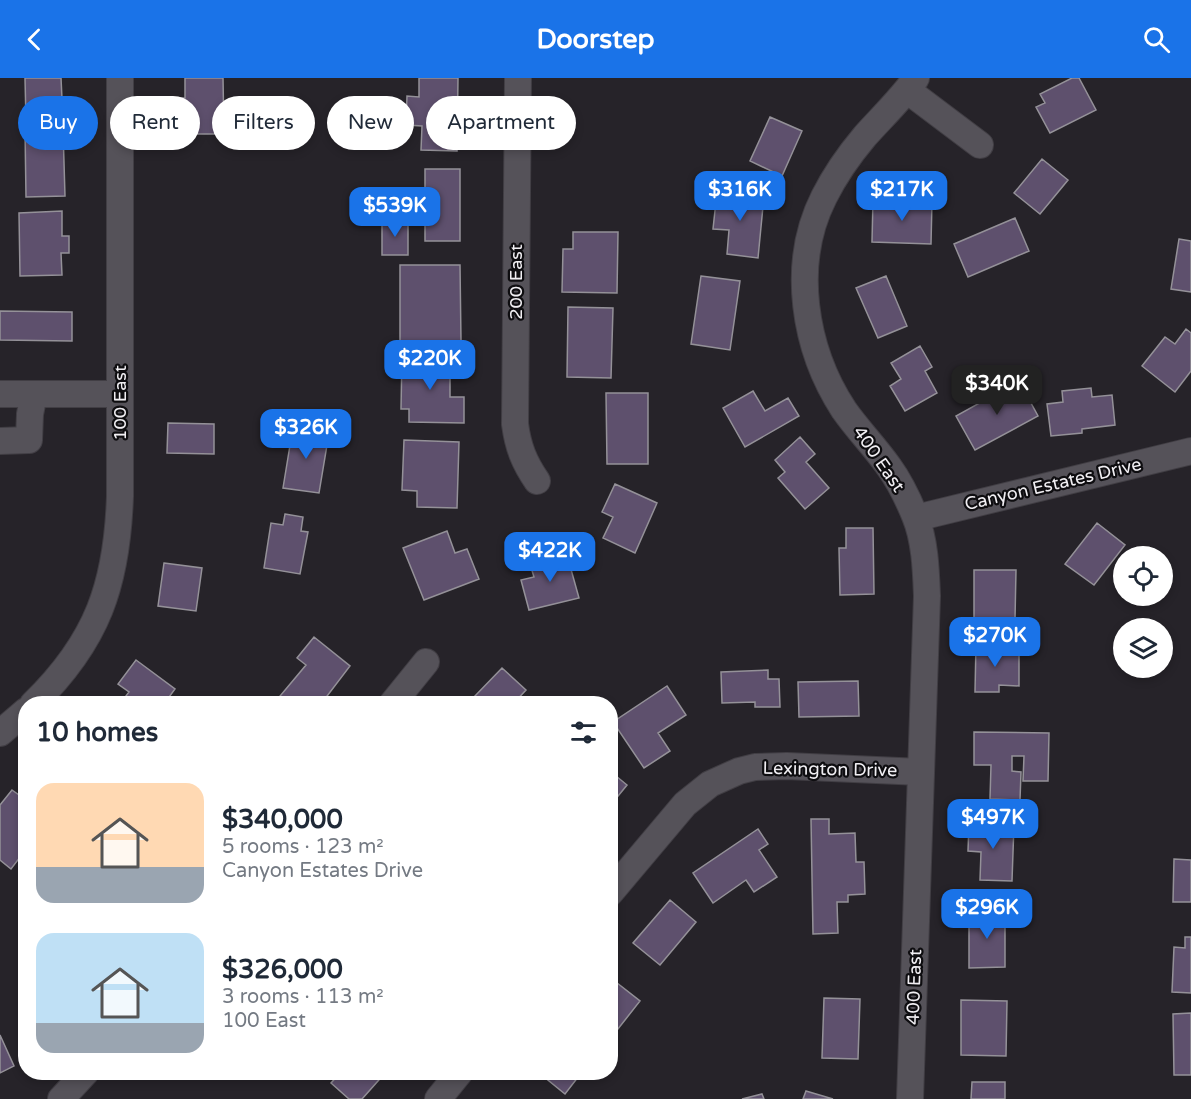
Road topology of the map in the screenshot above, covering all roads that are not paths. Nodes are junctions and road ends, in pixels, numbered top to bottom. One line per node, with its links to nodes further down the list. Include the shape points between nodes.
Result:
1 (120, 78): 7 (street, 100 East)
2 (518, 78): 10 (street, 200 East, via 514,424 525,464)
3 (912, 84): 4 (street); 11 (street, 400 East, via 848,157 823,199 809,245 805,297 814,348 832,391 890,467)
4 (980, 145)
5 (0, 394): 6 (street)
6 (34, 394): 7 (street); 8 (street, via 29,440)
7 (120, 394): 13 (street, 100 East, via 119,528 114,566 90,632 62,674)
8 (0, 441)
9 (1191, 451): 11 (street, Canyon Estates Drive)
10 (537, 481)
11 (916, 518): 17 (street, 400 East, via 926,576)
12 (426, 662): 14 (street)
13 (41, 696)
14 (398, 696)
15 (18, 718): 16 (street)
16 (0, 733)
17 (921, 772): 18 (street, Lexington Drive, via 771,766 724,776 686,804); 23 (street, 400 East)
18 (618, 884)
19 (79, 1080): 21 (street)
20 (453, 1080): 22 (street)
21 (61, 1099)
22 (438, 1099)
23 (910, 1099)

